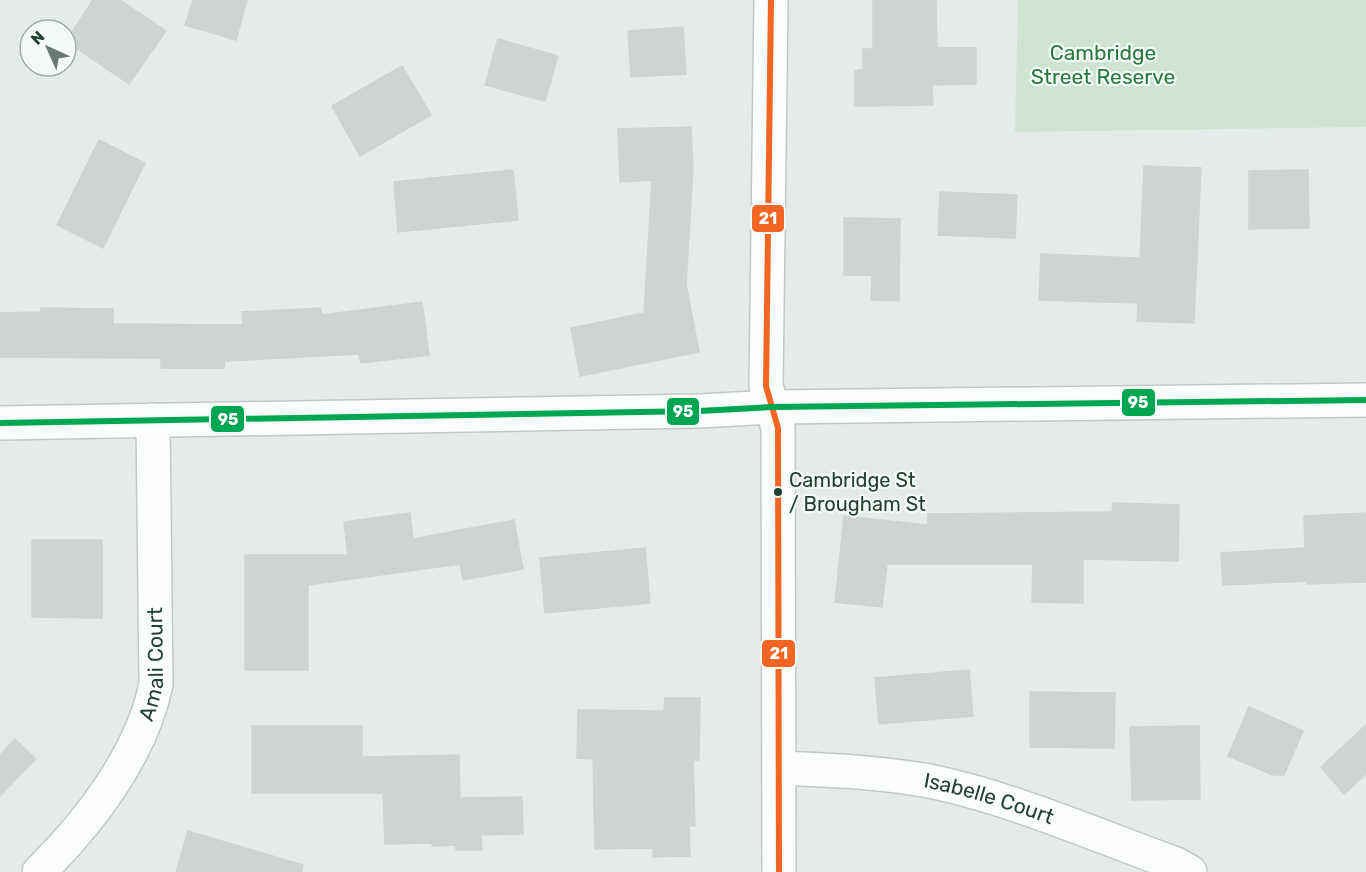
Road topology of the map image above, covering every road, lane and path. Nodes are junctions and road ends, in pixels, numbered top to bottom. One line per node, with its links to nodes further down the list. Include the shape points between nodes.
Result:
1 (771, 0): 3 (street, via 766,386)
2 (1366, 400): 3 (street)
3 (772, 407): 4 (street); 6 (street, via 778,428)
4 (153, 420): 5 (street); 7 (street, Amali Court, via 156,684 152,707 108,790 74,837)
5 (0, 423)
6 (779, 768): 8 (street); 9 (street, Isabelle Court, via 863,771 931,782 989,797)
7 (39, 872)
8 (779, 872)
9 (1190, 872)

